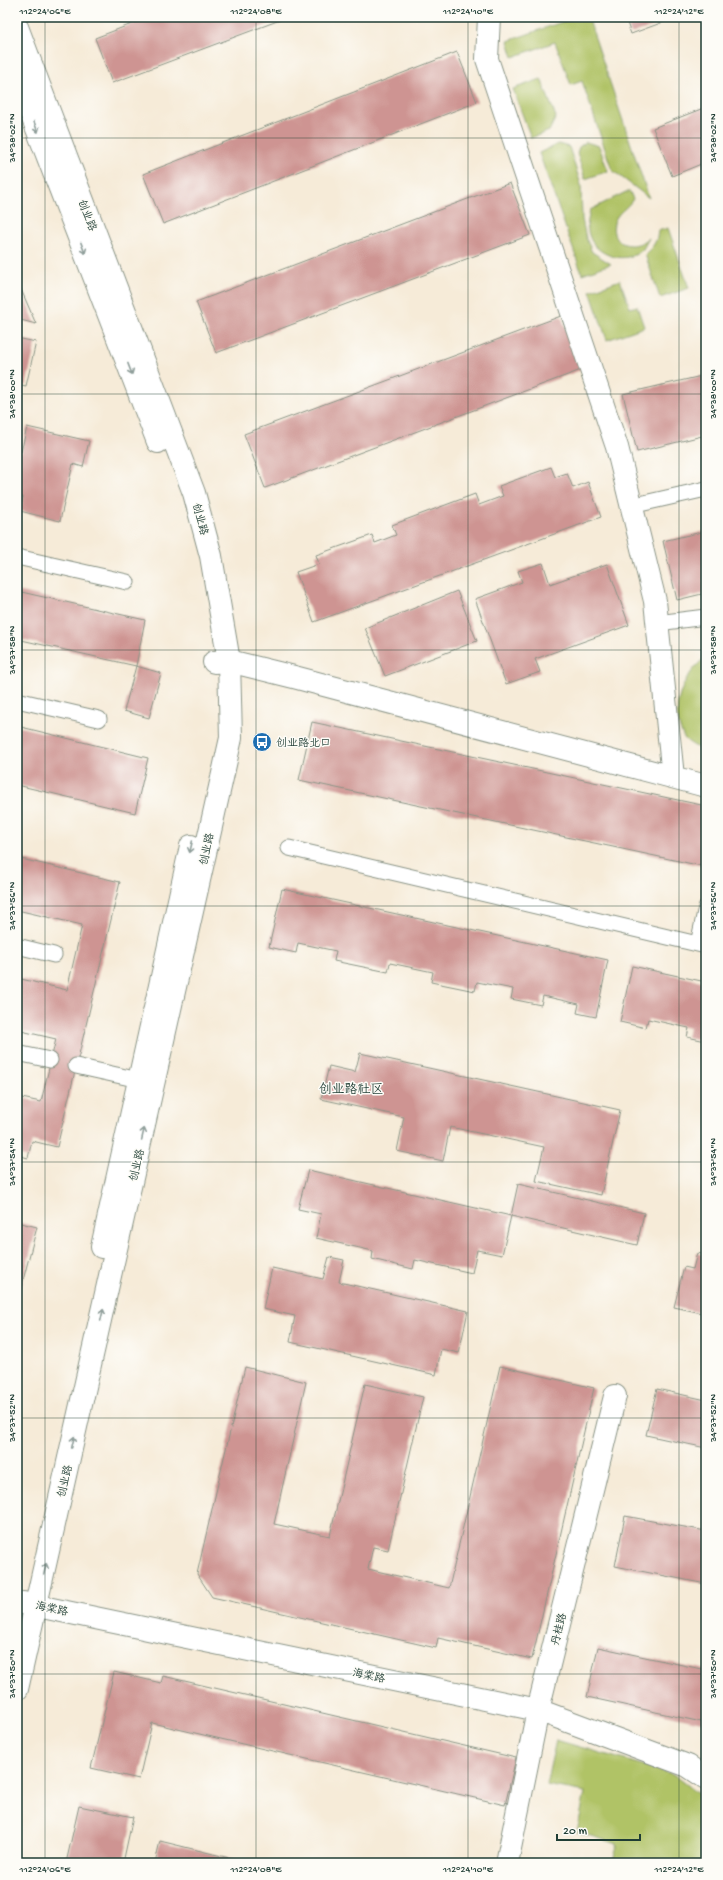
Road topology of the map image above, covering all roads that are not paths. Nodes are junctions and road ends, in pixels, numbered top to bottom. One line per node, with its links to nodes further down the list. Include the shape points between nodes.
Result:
1 (489, 17): 5 (street, via 487,59 617,446)
2 (17, 27): 10 (street, 创业路, via 194,493 211,556)
3 (17, 77): 10 (street, 创业路, one-way to 10, via 180,498)
4 (706, 489): 5 (lane)
5 (631, 506): 9 (street, via 655,601)
6 (17, 557): 7 (lane)
7 (127, 582)
8 (706, 617): 9 (lane)
9 (657, 624): 13 (street)
10 (222, 662): 13 (street); 23 (street, 创业路, via 231,738)
11 (17, 700): 12 (lane)
12 (99, 719)
13 (673, 777): 14 (street)
14 (706, 786)
15 (289, 848): 17 (lane)
16 (706, 907): 17 (lane)
17 (702, 945)
18 (17, 946): 19 (lane)
19 (54, 955)
20 (17, 1053): 21 (lane)
21 (50, 1060)
22 (76, 1066): 23 (lane)
23 (147, 1082): 25 (street, 创业路)
24 (615, 1396): 28 (street, 丹桂路)
25 (30, 1604): 26 (street, 创业路); 27 (street, 创业路); 28 (street, 海棠路)
26 (17, 1627)
27 (17, 1689)
28 (538, 1710): 29 (street, 海棠路, via 688,1766); 30 (street, 丹桂路)
29 (706, 1778)
30 (507, 1863)

